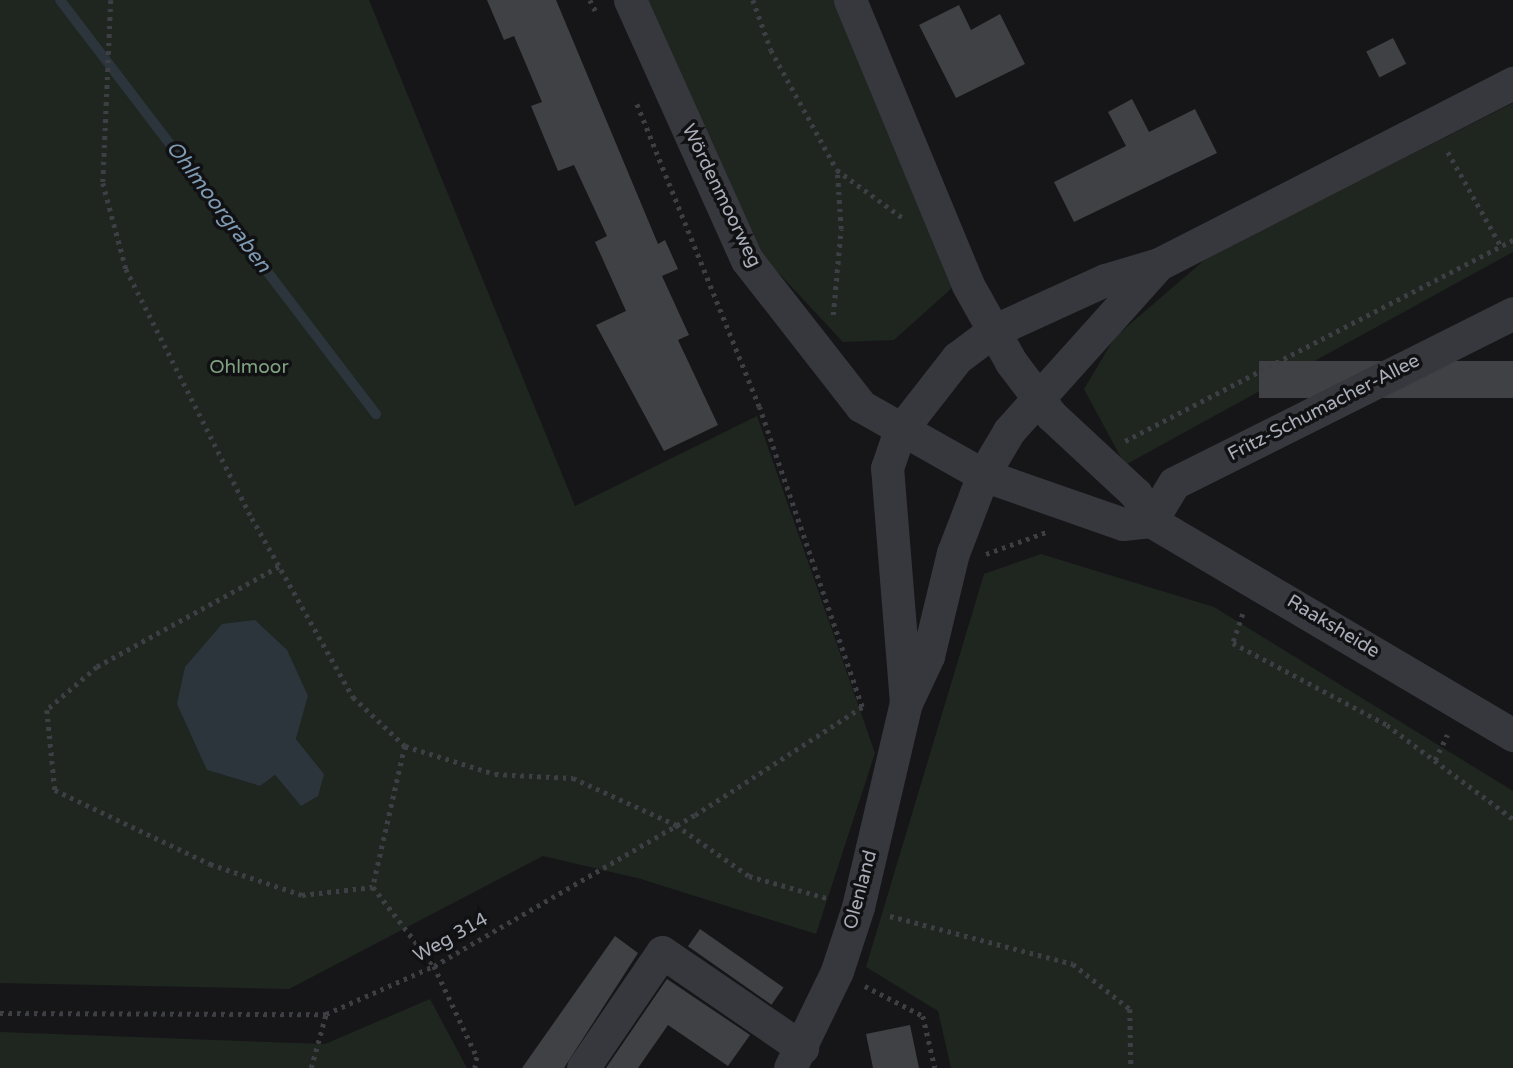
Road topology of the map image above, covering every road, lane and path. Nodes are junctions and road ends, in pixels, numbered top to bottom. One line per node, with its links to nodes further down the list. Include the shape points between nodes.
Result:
1 (111, 0): 25 (path, via 103,183 126,269)
2 (590, 0): 6 (path)
3 (630, 0): 17 (street, Wördenmoorweg, via 747,260)
4 (753, 0): 10 (path, via 777,61)
5 (850, 0): 11 (street)
6 (601, 23)
7 (1513, 83): 9 (street)
8 (632, 93): 31 (path, Weg 314, via 778,456 862,707)
9 (1431, 122): 13 (path); 14 (street)
10 (837, 170): 11 (path, via 883,208); 17 (path, via 841,229)
11 (949, 239): 16 (street)
12 (1513, 240): 13 (path)
13 (1501, 246): 20 (path)
14 (1159, 264): 16 (street, via 1105,280); 18 (street)
15 (1513, 313): 23 (street, Fritz-Schumacher-Allee, via 1174,483)
16 (993, 331): 18 (street, Raaksheide); 19 (street, via 957,358)
17 (828, 365): 19 (street, Wördenmoorweg, via 861,406)
18 (1037, 398): 20 (street, Raaksheide); 21 (street, Olenland, via 1009,431)
19 (900, 431): 21 (street); 27 (street, Olenland, via 887,468)
20 (1092, 457): 23 (street, Raaksheide, via 1136,494)
21 (983, 475): 22 (street); 24 (street, Olenland)
22 (1064, 506): 23 (street, via 1122,524); 24 (path, via 1059,527 998,555)
23 (1152, 521): 26 (street, Raaksheide)
24 (953, 553): 27 (street, Olenland, via 928,656)
25 (279, 567): 29 (path, via 353,697); 32 (path, via 97,667 47,709 55,790 210,864 302,895)
26 (1255, 580): 28 (street, Raaksheide); 30 (path, via 1233,643 1387,725)
27 (906, 703): 33 (street, Olenland)
28 (1513, 735)
29 (405, 746): 31 (path, via 495,775 573,778); 32 (path)
30 (1513, 819)
31 (676, 825): 33 (path, via 749,876); 34 (path, Weg 314)
32 (373, 887): 34 (path)
33 (858, 907): 35 (street, Olenland); 43 (path, via 1073,964 1130,1009)
34 (434, 966): 37 (path, Weg 314); 40 (path, via 477,1057)
35 (837, 971): 38 (street, Olenland); 42 (path, via 923,1016)
36 (0, 1013): 37 (path, Weg 314)
37 (326, 1014): 39 (path)
38 (796, 1058): 41 (street, via 662,952)
39 (311, 1068)
40 (475, 1068)
41 (583, 1068)
42 (934, 1068)
43 (1131, 1068)

